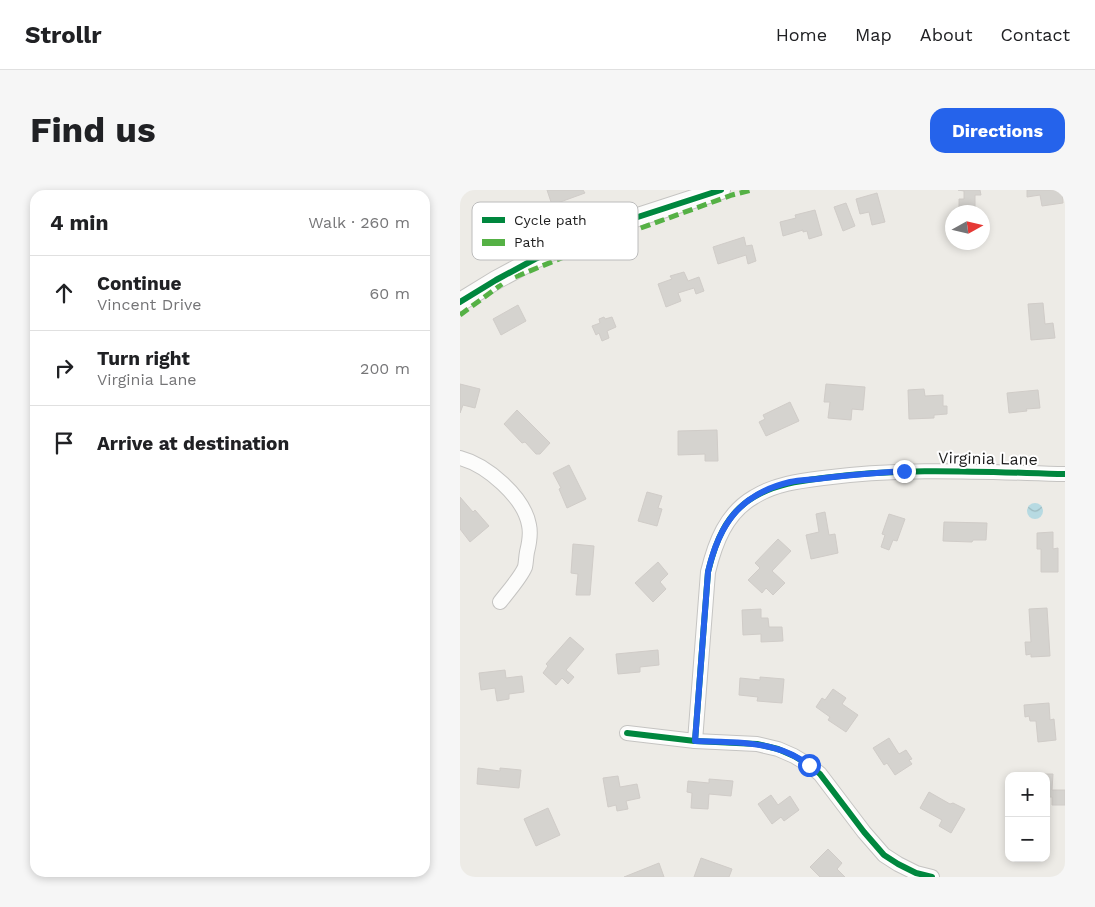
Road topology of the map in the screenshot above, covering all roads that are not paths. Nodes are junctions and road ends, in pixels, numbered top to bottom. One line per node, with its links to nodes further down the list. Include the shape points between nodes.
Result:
1 (721, 190): 2 (street)
2 (638, 217)
3 (533, 260): 4 (street)
4 (460, 302)
5 (460, 458): 7 (street, via 488,471 509,490 521,505 529,525 525,567)
6 (1065, 474): 9 (street, Virginia Lane, via 904,471 845,475 791,482 753,497 727,522 708,572)
7 (500, 602)
8 (628, 733): 9 (street)
9 (695, 741): 10 (street, via 757,744 794,756 820,774 884,855 916,873)
10 (932, 877)

